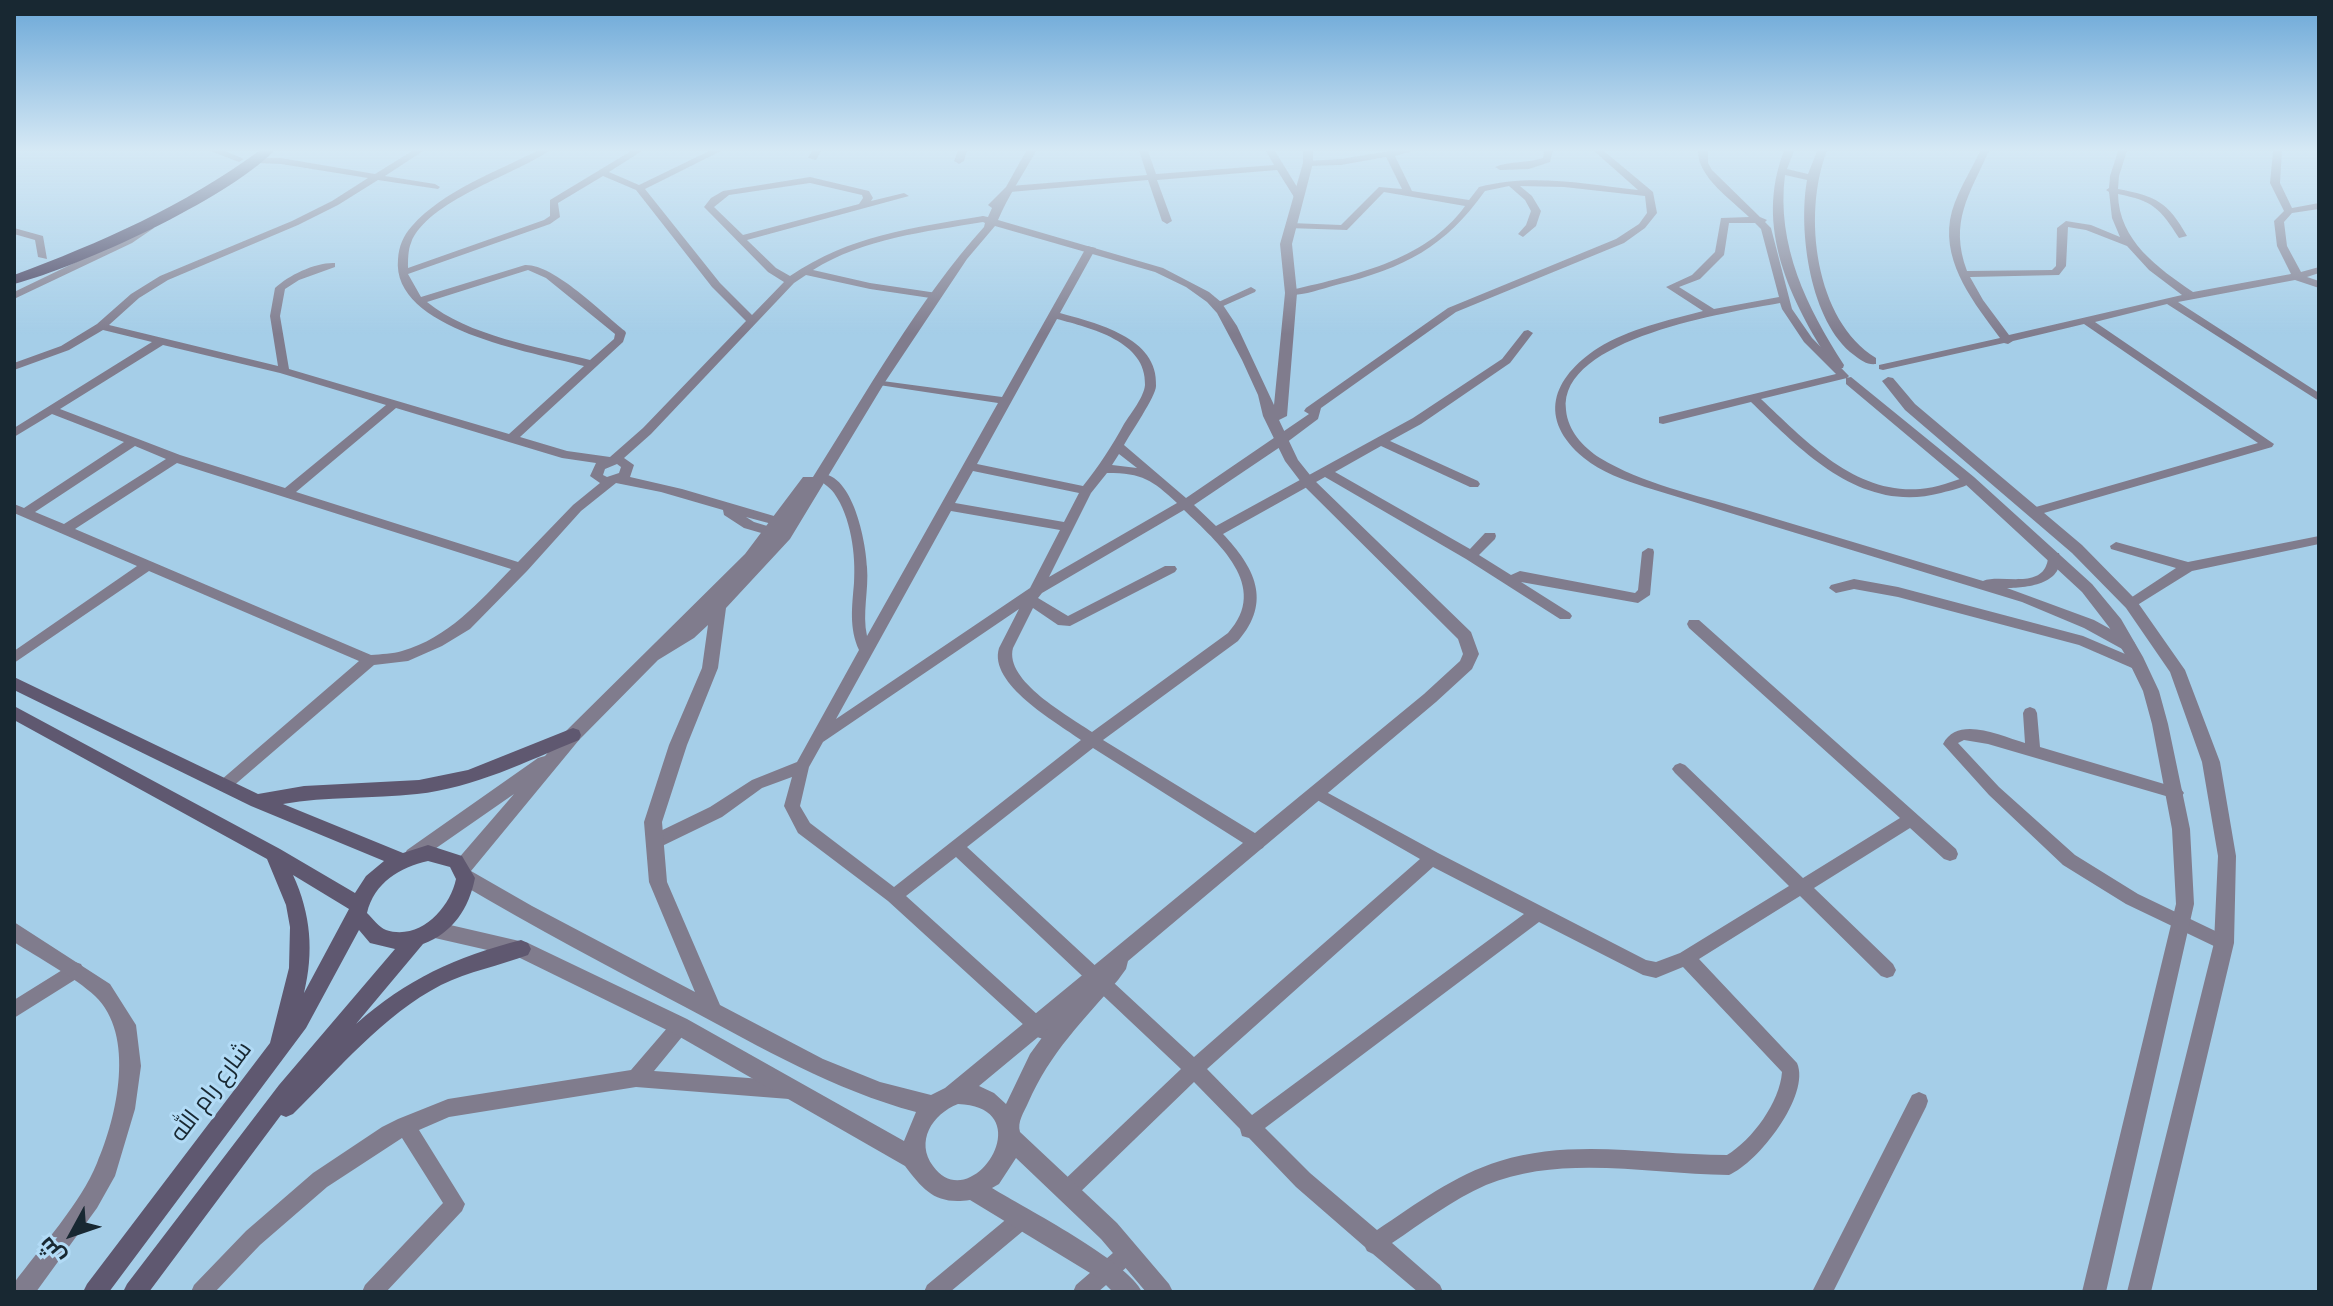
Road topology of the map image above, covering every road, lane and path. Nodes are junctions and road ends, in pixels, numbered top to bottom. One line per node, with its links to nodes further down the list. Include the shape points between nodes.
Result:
1 (145, 212): 35 (main road)
2 (166, 212): 23 (main road)
3 (315, 212): 59 (street, via 164,278)
4 (437, 212): 40 (street, via 406,241)
5 (554, 212): 40 (street, via 547,222)
6 (658, 212): 57 (street)
7 (714, 212): 32 (street)
8 (841, 212): 32 (street)
9 (991, 212): 27 (street)
10 (1164, 212): 25 (street)
11 (1294, 212): 28 (street)
12 (1358, 212): 28 (street, via 1344,228)
13 (1467, 212): 47 (street, via 1451,231 1409,256 1369,273)
14 (1536, 212): 30 (street)
15 (1652, 212): 78 (street, via 1634,232 1444,315 1316,409 1314,416)
16 (1751, 212): 24 (street)
17 (1777, 212): 26 (street)
18 (1809, 212): 66 (street, via 1824,292 1842,335)
19 (1959, 212): 41 (street, via 1955,247)
20 (2113, 212): 33 (street)
21 (2168, 212): 31 (street)
22 (2288, 212): 42 (street, via 2279,221 2278,233)
23 (160, 216): 43 (main road); 48 (street, via 128,241)
24 (1760, 220): 26 (street); 51 (street, via 1769,236); 55 (street, via 1724,220 1720,253 1696,277 1671,287)
25 (1167, 221)
26 (1779, 222): 68 (street, via 1796,289)
27 (982, 223): 34 (street); 39 (street, via 898,232 854,245); 49 (street)
28 (1291, 226): 47 (street, via 1286,244)
29 (14, 231): 35 (street, via 40,238)
30 (1523, 234)
31 (2182, 236)
32 (739, 239): 44 (street)
33 (2130, 244): 41 (street, via 2066,224 2061,266 2055,273); 50 (street)
34 (1091, 248): 54 (street, via 1159,270); 56 (street)
35 (43, 257): 37 (main road)
36 (331, 265): 67 (street, via 280,288 275,316)
37 (14, 269)
38 (2319, 270): 42 (street)
39 (802, 271): 44 (street); 49 (street)
40 (402, 273): 52 (street)
41 (1964, 274): 62 (street)
42 (2298, 277): 45 (street); 50 (street)
43 (14, 280)
44 (790, 281): 57 (street)
45 (2319, 285)
46 (1251, 290): 54 (street)
47 (1291, 293): 65 (street)
48 (14, 296)
49 (937, 296): 69 (street)
50 (2191, 296): 53 (street)
51 (1783, 299): 55 (street); 68 (street, via 1808,340)
52 (419, 301): 63 (street, via 488,335); 63 (street, via 518,268 542,270 621,333)
53 (2169, 301): 58 (street); 73 (street)
54 (1217, 305): 71 (street)
55 (1712, 312): 123 (street, via 1622,340 1584,364 1561,395 1562,428 1605,466 1659,488)
56 (1054, 315): 74 (street); 84 (street, via 1116,334 1146,360 1151,388)
57 (752, 321): 79 (street)
58 (2088, 322): 62 (street); 107 (street, via 2268,444)
59 (101, 326): 61 (street); 64 (street, via 65,348)
60 (1528, 333): 83 (street, via 1506,361)
61 (161, 341): 67 (street); 76 (street)
62 (2008, 341): 66 (street)
63 (591, 364): 81 (street)
64 (14, 367)
65 (1285, 369): 70 (street); 71 (street)
66 (1881, 369): 68 (street, via 1876,386); 68 (street, via 1853,357 1843,360); 107 (street, via 1910,407)
67 (284, 371): 75 (street)
68 (1843, 374): 72 (street); 97 (street)
69 (879, 382): 74 (street); 86 (street)
70 (1284, 384): 71 (street); 78 (street)
71 (1262, 387): 78 (street)
72 (1753, 398): 77 (street); 97 (street, via 1823,462 1865,483 1912,493)
73 (2319, 398)
74 (1006, 401): 90 (street)
75 (392, 406): 81 (street); 102 (street)
76 (52, 410): 80 (street); 82 (street)
77 (1663, 420)
78 (1280, 430): 98 (street); 103 (street)
79 (647, 431): 88 (street); 89 (street)
80 (14, 433)
81 (511, 439): 85 (street)
82 (133, 442): 87 (street); 106 (street)
83 (1383, 442): 92 (street); 99 (street)
84 (1117, 446): 91 (street); 94 (street)
85 (566, 455): 88 (street); 93 (street)
86 (830, 457): 95 (street); 109 (street)
87 (176, 458): 102 (street); 110 (street)
88 (611, 461): 89 (street); 93 (street)
89 (628, 464): 96 (street, via 628,473); 100 (street)
90 (970, 466): 101 (street); 104 (street)
91 (1104, 469): 94 (street); 101 (street)
92 (1328, 473): 98 (street); 116 (street)
93 (596, 475): 96 (street); 105 (street)
94 (1153, 476): 103 (street)
95 (822, 477): 109 (street); 133 (street, via 840,488 860,552 857,628)
96 (615, 480): 100 (street); 105 (street)
97 (1969, 480): 117 (street)
98 (1309, 483): 111 (street); 149 (street, via 1465,636 1471,654 1454,678)
99 (1474, 484)
100 (658, 485): 109 (street, via 721,507 749,525)
101 (1086, 491): 108 (street)
102 (288, 492): 120 (street)
103 (1184, 505): 111 (street); 125 (street)
104 (947, 506): 108 (street); 133 (street)
105 (577, 508): 120 (street)
106 (20, 510): 110 (street)
107 (2033, 512): 126 (street)
108 (1068, 527): 125 (street)
109 (780, 528): 127 (street); 134 (street)
110 (66, 529): 118 (street)
111 (1214, 533): 143 (street, via 1248,577 1240,630)
112 (1490, 536): 116 (street)
113 (2319, 540): 119 (street)
114 (2116, 546): 119 (street)
115 (1648, 552): 122 (street, via 1645,592 1638,598 1520,576)
116 (1471, 556): 122 (street)
117 (2054, 556): 123 (street, via 2052,569 2036,580); 132 (street, via 2102,605)
118 (146, 566): 135 (street); 136 (street)
119 (2188, 567): 126 (street)
120 (522, 568): 136 (street, via 465,625 437,642 403,657)
121 (1170, 569): 125 (street, via 1070,621 1063,621)
122 (1511, 582): 129 (street)
123 (1975, 584): 128 (street)
124 (1836, 588): 131 (street, via 1885,588)
125 (1035, 596): 142 (street); 143 (street, via 1004,655 1007,670 1020,688)
126 (2131, 604): 168 (street, via 2177,670 2211,762 2227,856)
127 (719, 606): 134 (street); 153 (street, via 710,668 653,822)
128 (2064, 613): 131 (street, via 2072,622); 132 (street)
129 (1565, 616)
130 (1694, 624): 152 (street)
131 (2070, 637): 137 (street)
132 (2129, 646): 137 (street)
133 (865, 648): 142 (street)
134 (654, 655): 141 (street)
135 (14, 658)
136 (370, 660): 148 (street)
137 (2139, 666): 150 (street)
138 (14, 683): 148 (main road)
139 (14, 712): 156 (main road)
140 (2030, 713): 144 (street)
141 (573, 735): 145 (street); 151 (main road, via 470,777 419,787)
142 (816, 739): 146 (street)
143 (1092, 740): 154 (street); 155 (street)
144 (2033, 749): 150 (street); 165 (street, via 1968,734 1950,744 2069,860)
145 (555, 756): 158 (street); 160 (street)
146 (802, 766): 153 (street, via 757,784 716,812); 162 (street, via 792,806 804,828)
147 (1680, 769): 161 (street)
148 (226, 784): 151 (main road)
149 (1317, 793): 154 (street); 159 (street)
150 (2176, 793): 165 (street, via 2184,866)
151 (257, 801): 158 (main road)
152 (1910, 820): 157 (street); 161 (street)
153 (654, 842): 174 (street, via 661,891)
154 (1257, 843): 173 (street)
155 (955, 846): 162 (street); 173 (street)
156 (274, 854): 163 (main road); 179 (main road, via 294,892 301,964)
157 (1950, 854)
158 (407, 858): 160 (main road, via 441,854); 163 (main road, via 374,881)
159 (1432, 858): 164 (street); 180 (street)
160 (466, 872): 167 (main road, via 457,908); 174 (street, via 525,912)
161 (1802, 888): 170 (street); 172 (street)
162 (894, 896): 176 (street)
163 (357, 910): 167 (main road, via 364,929 374,937 399,942); 179 (main road, شارع رام الله, via 313,998)
164 (1539, 912): 170 (street, via 1651,970); 186 (street)
165 (2182, 925): 168 (street); 207 (street)
166 (14, 931): 171 (street)
167 (424, 934): 169 (street); 188 (main road)
168 (2224, 943): 208 (street)
169 (521, 949): 177 (street); 188 (main road, via 453,971 410,993)
170 (1686, 958): 193 (street, via 1791,1069 1787,1095 1747,1154 1729,1165 1552,1160 1510,1168 1435,1202)
171 (75, 970): 175 (street); 196 (street, via 103,990 126,1025 131,1066 107,1168)
172 (1887, 970)
173 (1098, 981): 176 (street); 178 (street); 180 (street)
174 (712, 1009): 183 (street, via 816,1066 880,1092)
175 (14, 1010)
176 (1037, 1022): 178 (street); 183 (street, via 985,1070)
177 (680, 1026): 181 (street); 182 (street)
178 (1051, 1041): 187 (street, via 1032,1071)
179 (272, 1060): 197 (main road, شارع رام الله)
180 (1194, 1069): 186 (street); 191 (street)
181 (636, 1078): 182 (street); 185 (street, via 448,1108)
182 (793, 1091): 189 (street)
183 (941, 1101): 187 (street, via 968,1094 986,1098 1000,1109); 189 (street, via 915,1130)
184 (1919, 1101): 206 (street)
185 (405, 1126): 199 (street, via 292,1202); 200 (street, via 455,1204)
186 (1249, 1129): 193 (street)
187 (1009, 1131): 190 (street, via 1008,1154 1000,1168); 191 (street)
188 (241, 1150): 198 (main road)
189 (913, 1158): 190 (street, via 935,1187 953,1192)
190 (973, 1189): 192 (street)
191 (1067, 1191): 194 (street)
192 (1022, 1219): 195 (street); 201 (street)
193 (1374, 1244): 205 (street)
194 (1128, 1253): 195 (street); 204 (street)
195 (1108, 1271): 202 (street); 203 (street)
196 (22, 1292)
197 (95, 1292)
198 (135, 1292)
199 (201, 1292)
200 (372, 1292)
201 (934, 1292)
202 (1083, 1292)
203 (1130, 1292)
204 (1161, 1292)
205 (1433, 1292)
206 (1822, 1292)
207 (2094, 1292)
208 (2139, 1292)

